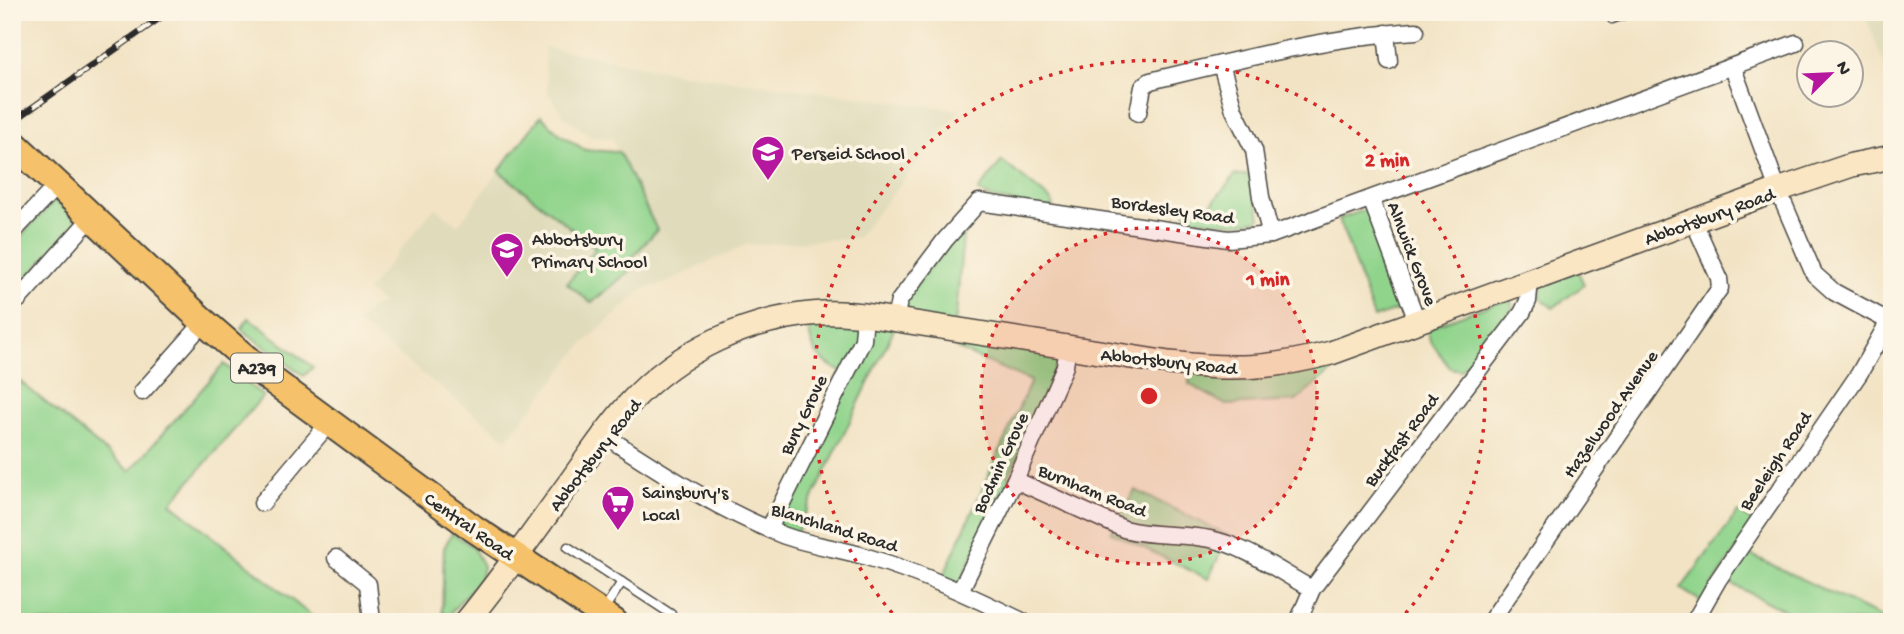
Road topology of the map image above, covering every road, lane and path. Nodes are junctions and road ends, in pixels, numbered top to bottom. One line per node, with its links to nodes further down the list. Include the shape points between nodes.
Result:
1 (1631, 12): 2 (lane)
2 (1612, 19)
3 (1416, 32): 4 (street)
4 (1386, 33): 6 (street); 7 (street)
5 (1796, 43): 8 (street, Bordesley Road)
6 (1389, 61)
7 (1221, 64): 9 (street, via 1150,81 1143,87); 18 (street, via 1234,110 1254,150)
8 (1733, 68): 13 (street); 14 (street, Bordesley Road)
9 (1138, 113)
10 (16, 145): 12 (main road, Central Road / A239)
11 (1892, 157): 13 (street, Abbotsbury Road, via 1852,165)
12 (58, 184): 15 (main road, Central Road / A239); 17 (street)
13 (1779, 190): 16 (street, Abbotsbury Road); 24 (street, via 1807,261 1820,281)
14 (1371, 199): 18 (street, Bordesley Road); 23 (street, Alnwick Grove)
15 (92, 217): 20 (street, via 18,300); 25 (main road, Central Road / A239)
16 (1693, 220): 19 (street, Abbotsbury Road); 45 (street, Hazelwood Avenue, via 1720,288)
17 (12, 233)
18 (1271, 235): 22 (street, Bordesley Road, via 1227,239 979,202 899,301)
19 (1530, 280): 23 (street, Abbotsbury Road); 37 (street, Buckfast Road, via 1522,313)
20 (12, 295)
21 (865, 315): 22 (street, Abbotsbury Road); 29 (street, Abbotsbury Road, via 793,316 752,326 694,351 661,374); 32 (street, Bury Grove, via 863,340)
22 (895, 320): 26 (street, Abbotsbury Road)
23 (1418, 321): 26 (street, Abbotsbury Road, via 1331,353 1252,368 1220,369)
24 (1890, 322): 46 (street, Beeleigh Road)
25 (204, 323): 27 (street); 28 (main road, Central Road / A239)
26 (1068, 347): 30 (street, Bodmin Grove, via 1065,366)
27 (142, 391)
28 (329, 423): 31 (street); 35 (main road, Central Road / A239)
29 (604, 435): 32 (street, Blanchland Road, via 680,485); 35 (street, Abbotsbury Road)
30 (1015, 480): 37 (street, Burnham Road, via 1124,529 1212,539 1234,547); 38 (street, Bodmin Grove)
31 (262, 503)
32 (769, 529): 38 (street, Blanchland Road, via 868,557)
33 (568, 547): 36 (lane)
34 (336, 558): 41 (street, via 368,584)
35 (517, 558): 40 (main road, Central Road / A239); 42 (street, Abbotsbury Road)
36 (622, 582): 39 (lane); 40 (lane)
37 (1312, 589): 44 (street, Buckfast Road)
38 (960, 591): 43 (street, Blanchland Road)
39 (671, 614)
40 (608, 617)
41 (372, 622)
42 (466, 622)
43 (1024, 622)
44 (1298, 622)
45 (1489, 622)
46 (1694, 622)

